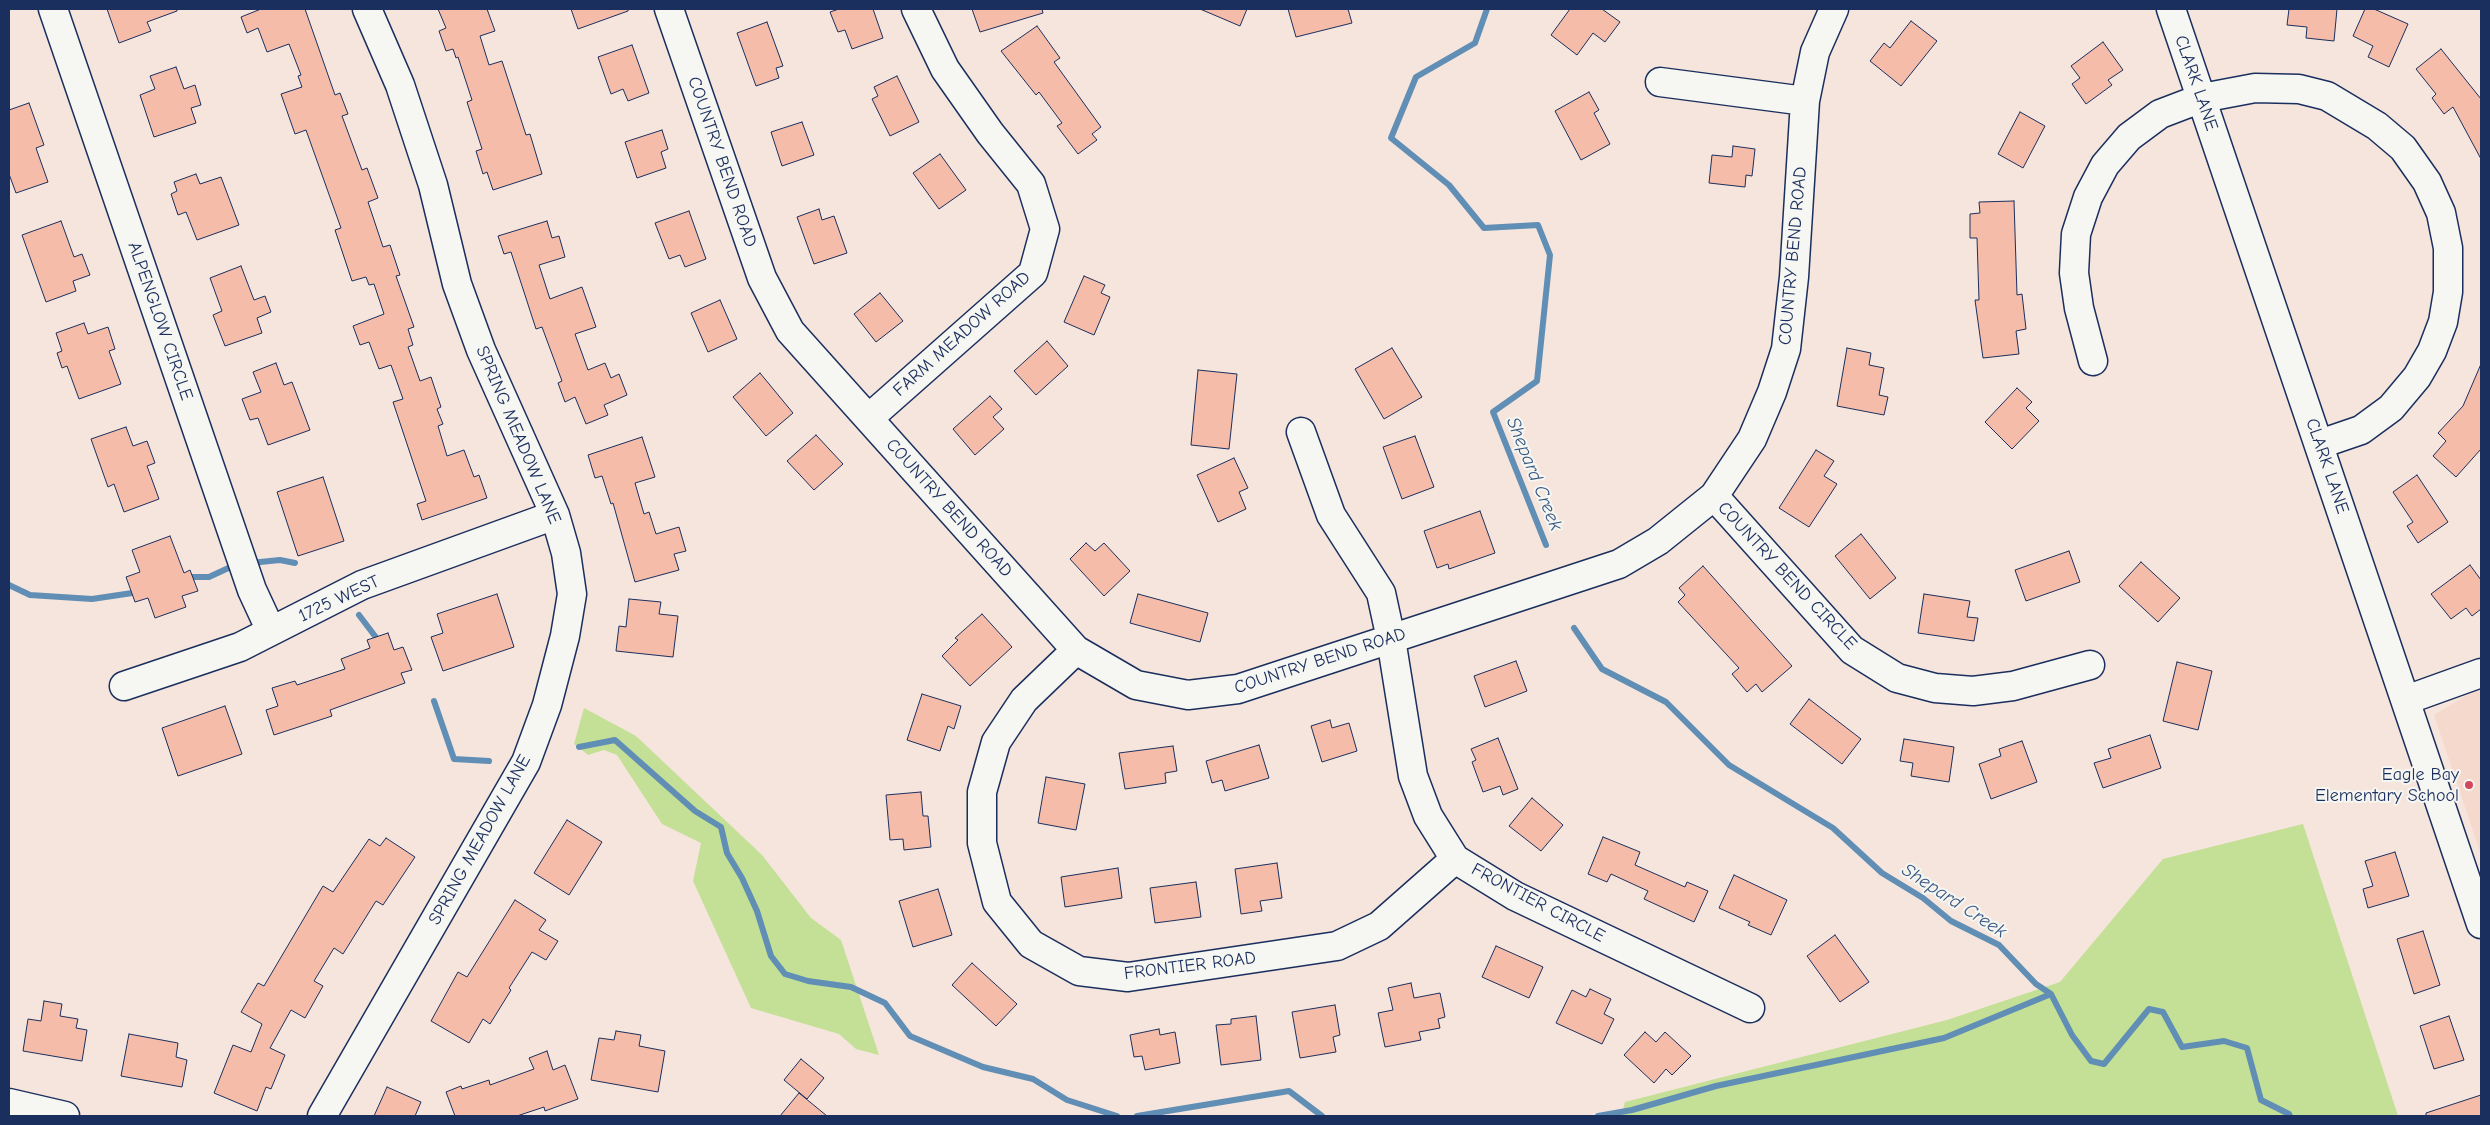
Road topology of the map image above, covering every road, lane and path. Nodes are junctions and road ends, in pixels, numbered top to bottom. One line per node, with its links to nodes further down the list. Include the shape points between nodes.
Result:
1 (53, 9): 16 (street, ALPENGLOW CIRCLE, via 252,590)
2 (368, 9): 15 (street, SPRING MEADOW LANE, via 400,85 430,176 457,284 481,350)
3 (669, 9): 11 (street, COUNTRY BEND ROAD, via 762,278 790,331)
4 (916, 9): 11 (street, FARM MEADOW ROAD, via 945,68 990,133 1031,184 1045,229 1033,273)
5 (1834, 9): 9 (street, COUNTRY BEND ROAD, via 1815,52)
6 (2171, 9): 8 (street, CLARK LANE)
7 (1660, 82): 9 (street)
8 (2202, 98): 10 (street, via 2160,114 2129,138 2104,165 2088,198 2076,234 2074,273); 13 (street, CLARK LANE); 13 (street, via 2255,88 2299,88 2327,96 2378,126 2403,148 2427,182 2441,212 2448,248 2448,292 2432,351 2417,377 2391,408 2361,430)
9 (1805, 101): 14 (street, COUNTRY BEND ROAD, via 1786,349 1752,439)
10 (2093, 361)
11 (868, 418): 18 (street, COUNTRY BEND ROAD)
12 (1301, 432): 17 (street, FRONTIER CIRCLE, via 1332,515 1381,593)
13 (2320, 444): 22 (street, CLARK LANE)
14 (1714, 496): 17 (street, COUNTRY BEND ROAD, via 1658,541 1619,564); 19 (street, COUNTRY BEND CIRCLE, via 1852,650 1898,678 1935,688 1973,692 2013,686)
15 (556, 515): 16 (street, 1725 WEST, via 362,585); 28 (street, SPRING MEADOW LANE, via 572,594 547,704 526,762)
16 (271, 631): 21 (street, 1725 WEST, via 240,646)
17 (1391, 639): 18 (street, COUNTRY BEND ROAD, via 1238,689 1188,695 1136,686); 23 (street, FRONTIER CIRCLE, via 1413,776 1428,816)
18 (1076, 650): 23 (street, FRONTIER ROAD, via 1024,700 996,742 982,792 982,843 997,902 1031,944 1079,971 1128,977 1337,946 1379,926)
19 (2090, 665)
20 (2481, 674): 22 (street)
21 (124, 686)
22 (2406, 700): 24 (street, CLARK LANE)
23 (1456, 859): 25 (street, FRONTIER CIRCLE, via 1515,896)
24 (2481, 924)
25 (1750, 1008)
26 (9, 1103): 27 (street)
27 (65, 1116)
28 (322, 1116)

